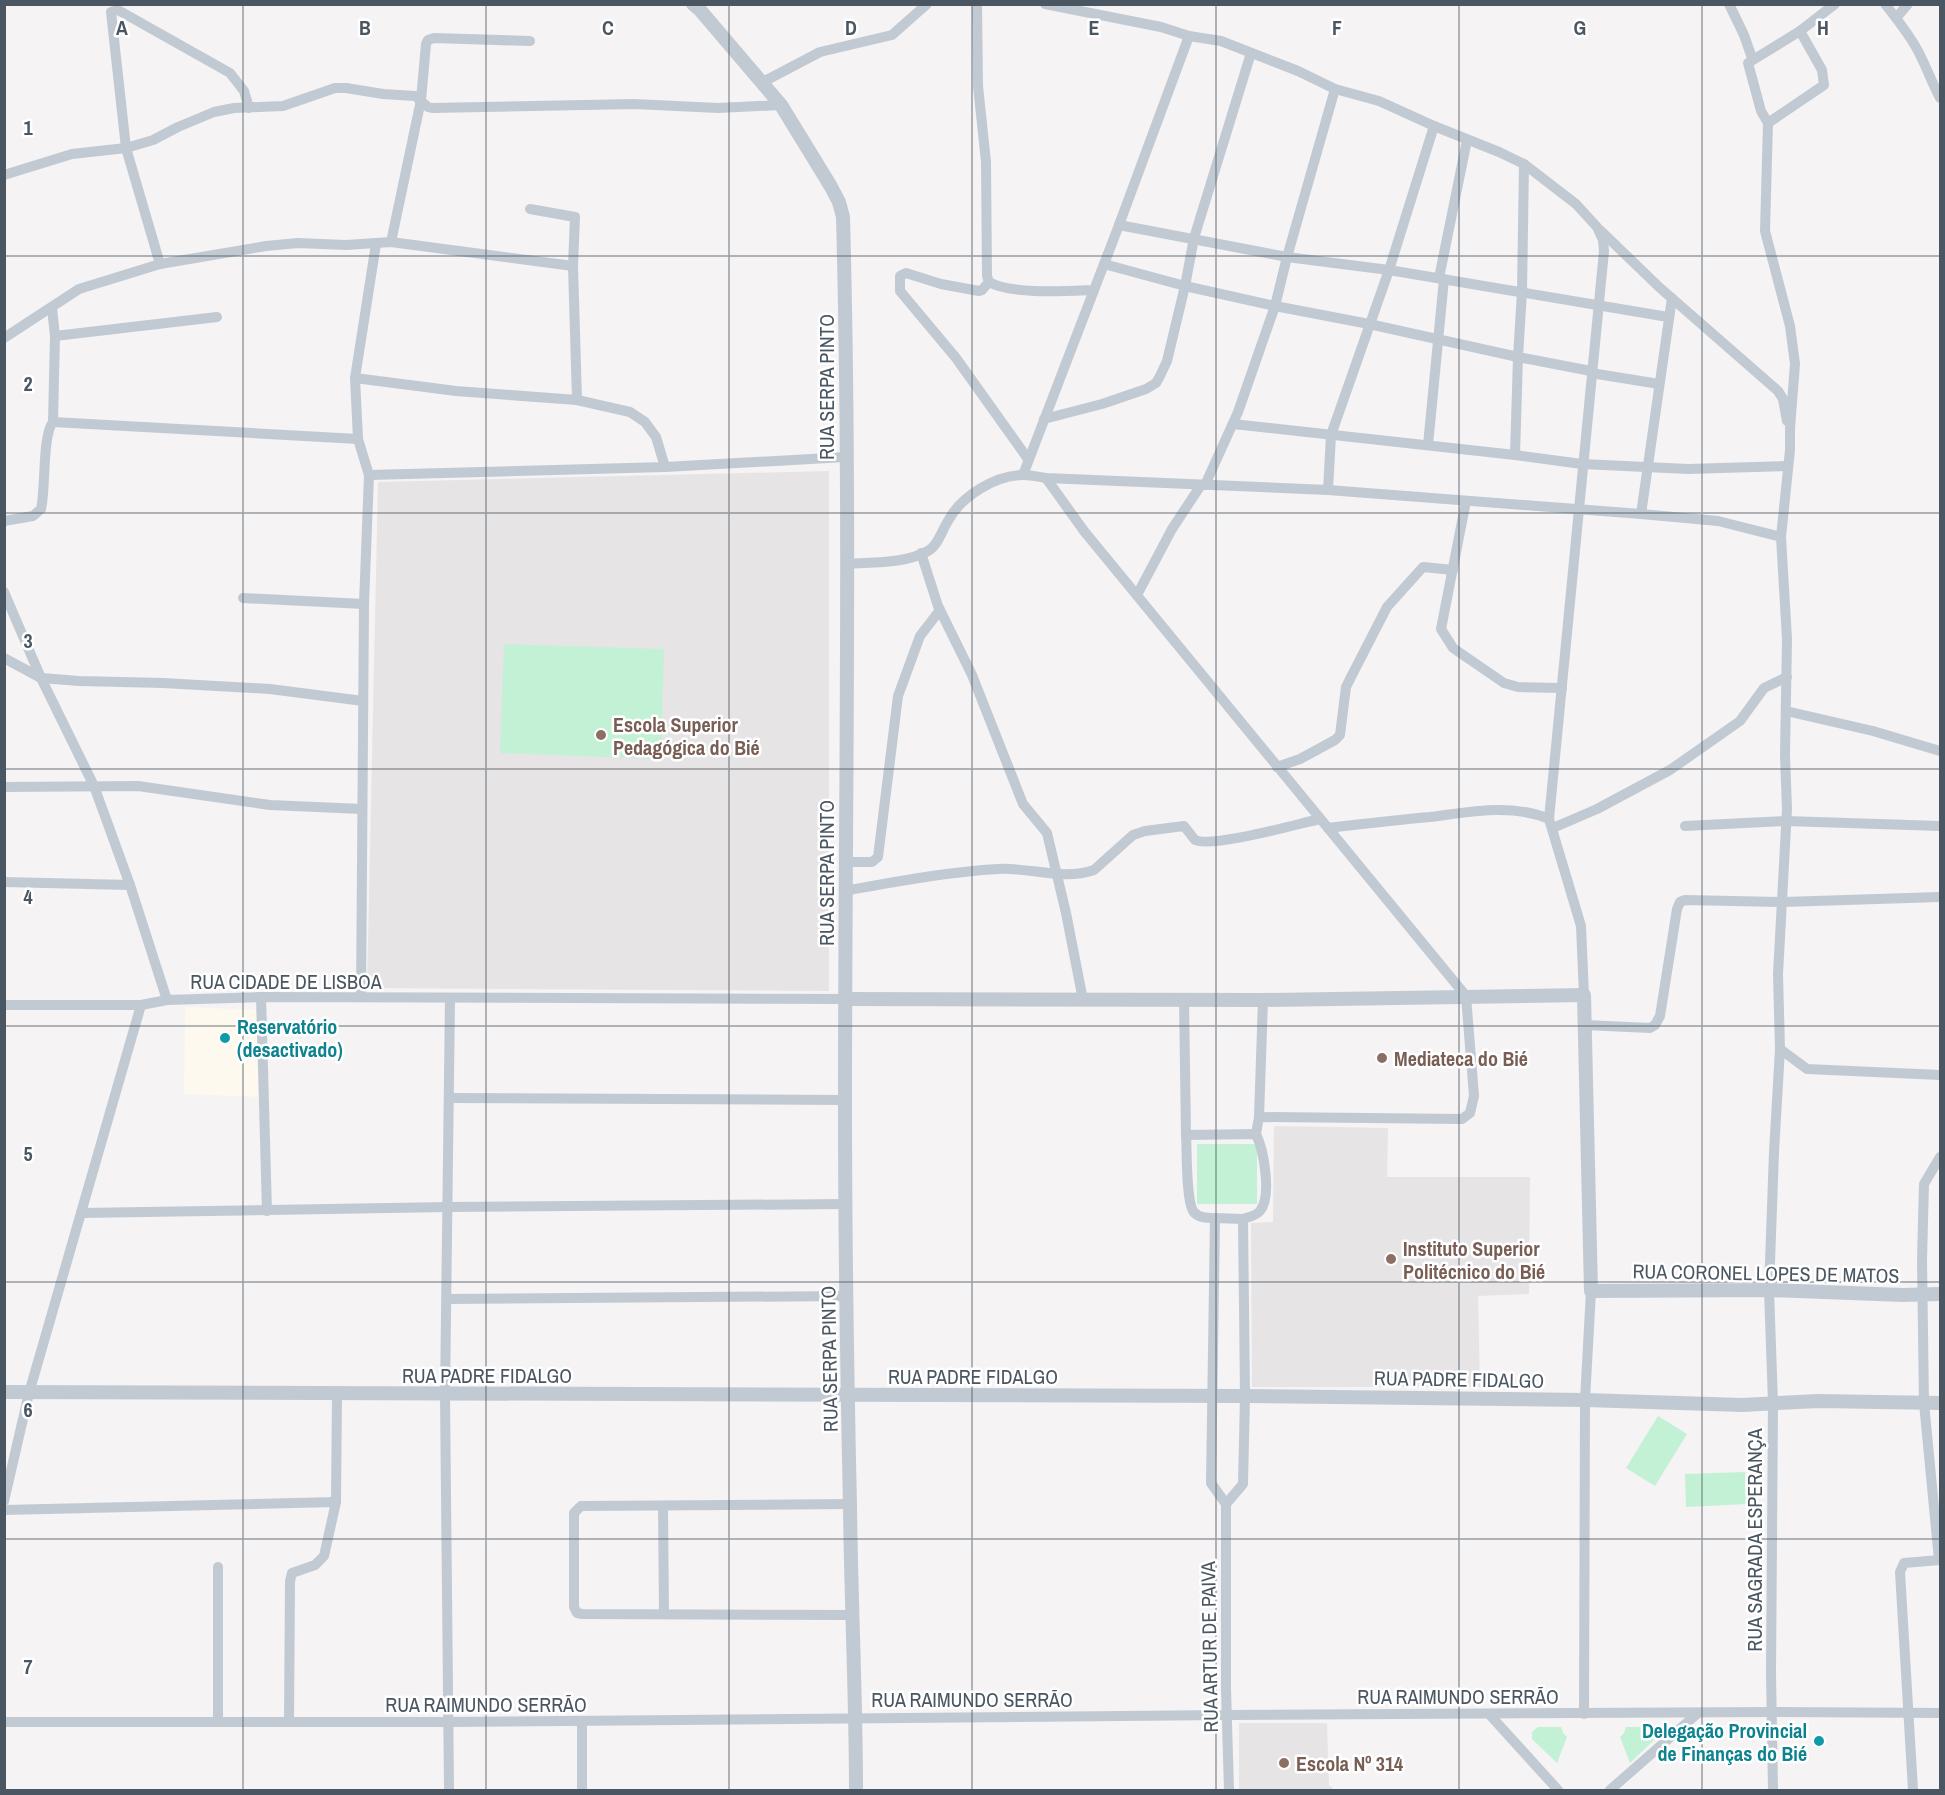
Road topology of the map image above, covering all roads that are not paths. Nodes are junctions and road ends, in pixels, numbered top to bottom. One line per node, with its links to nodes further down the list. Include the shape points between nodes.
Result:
1 (693, 4): 15 (street, RUA SERPA PINTO)
2 (927, 4): 15 (street, via 892,35 820,52)
3 (977, 4): 39 (street)
4 (1045, 4): 11 (street)
5 (1729, 4): 14 (street)
6 (1835, 4): 10 (street)
7 (1885, 4): 9 (street)
8 (1908, 4): 9 (street)
9 (1896, 18): 17 (street, via 1919,52)
10 (1800, 31): 14 (street); 21 (street, via 1822,70 1824,85)
11 (1189, 36): 13 (street, via 1221,41); 28 (street)
12 (530, 41): 18 (street, via 428,40)
13 (1251, 53): 16 (street); 30 (street)
14 (1752, 58): 21 (street, via 1748,63)
15 (761, 83): 19 (street, RUA SERPA PINTO)
16 (1335, 89): 22 (street, via 1379,101); 33 (street)
17 (1941, 98)
18 (421, 100): 19 (street, via 432,108); 20 (street, via 415,96 346,88 319,92 283,106); 31 (street)
19 (781, 105): 66 (street, RUA SERPA PINTO, via 830,185 843,217)
20 (249, 108): 24 (street, via 214,112); 24 (street, via 244,91 230,73 115,10 111,15)
21 (1768, 123): 61 (street, RUA SAGRADA ESPERANÇA, via 1765,231 1794,348)
22 (1434, 126): 23 (street); 37 (street)
23 (1467, 140): 25 (street); 38 (street)
24 (126, 148): 26 (street, via 72,154); 34 (street)
25 (1524, 165): 29 (street, via 1576,204); 42 (street)
26 (4, 175)
27 (530, 209): 36 (street, via 575,217)
28 (1119, 225): 30 (street); 35 (street)
29 (1598, 227): 43 (street); 44 (street, via 1604,251)
30 (1194, 238): 33 (street); 40 (street)
31 (391, 242): 32 (street); 36 (street)
32 (376, 244): 34 (street, via 298,243); 55 (street)
33 (1287, 257): 37 (street); 45 (street)
34 (160, 264): 46 (street, via 79,289)
35 (1104, 264): 40 (street); 41 (street)
36 (573, 266): 57 (street)
37 (1389, 270): 38 (street); 49 (street)
38 (1442, 278): 42 (street); 52 (street)
39 (989, 282): 41 (street, via 1033,291); 67 (street, via 979,291 906,273 898,281 900,291 956,358)
40 (1185, 286): 45 (street); 58 (street, via 1167,361 1156,383 1102,404)
41 (1094, 290): 58 (street)
42 (1522, 292): 44 (street); 53 (street)
43 (1672, 298): 48 (street); 61 (street, via 1778,391)
44 (1598, 305): 48 (street); 54 (street)
45 (1275, 306): 49 (street); 60 (street)
46 (52, 308): 50 (street); 51 (street)
47 (217, 317): 50 (street)
48 (1668, 317): 56 (street)
49 (1369, 324): 52 (street); 62 (street)
50 (55, 336): 59 (street)
51 (4, 338)
52 (1437, 339): 53 (street); 64 (street)
53 (1518, 357): 54 (street); 65 (street)
54 (1591, 372): 56 (street); 68 (street)
55 (355, 378): 57 (street); 63 (street)
56 (1659, 384): 71 (street)
57 (577, 400): 70 (street, via 630,412 645,422 657,437)
58 (1044, 419): 67 (street)
59 (53, 422): 63 (street); 80 (street, via 46,441 41,509 33,516)
60 (1233, 424): 62 (street); 75 (street)
61 (1790, 428): 69 (street, RUA SAGRADA ESPERANÇA)
62 (1331, 435): 64 (street); 76 (street)
63 (358, 439): 72 (street)
64 (1428, 445): 65 (street)
65 (1515, 455): 68 (street)
66 (846, 457): 70 (street); 83 (street, RUA SERPA PINTO)
67 (1028, 459): 73 (street)
68 (1582, 464): 71 (street); 78 (street)
69 (1787, 466): 71 (street); 81 (street, RUA SAGRADA ESPERANÇA)
70 (664, 467): 72 (street)
71 (1648, 469): 79 (street)
72 (369, 475): 88 (street)
73 (1023, 475): 74 (street); 82 (street, via 979,488 959,505 930,551)
74 (1046, 478): 75 (street); 86 (street)
75 (1203, 485): 76 (street); 86 (street, via 1172,529)
76 (1328, 490): 77 (street)
77 (1466, 501): 78 (street); 84 (street)
78 (1580, 511): 79 (street); 93 (street)
79 (1641, 514): 81 (street, via 1718,521)
80 (4, 521)
81 (1781, 537): 91 (street, RUA SAGRADA ESPERANÇA)
82 (921, 554): 83 (street); 89 (street)
83 (847, 564): 107 (street, RUA SERPA PINTO)
84 (1453, 570): 93 (street, via 1440,626 1453,648 1504,683); 97 (street, via 1425,566 1411,578 1387,607 1346,687 1340,735)
85 (4, 592): 92 (street, RUA CIDADE DE LISBOA)
86 (1137, 595): 97 (street)
87 (243, 598): 88 (street)
88 (364, 604): 94 (street)
89 (940, 610): 107 (street, via 920,636 898,696 878,857 872,862); 108 (street, via 972,675 1023,804 1047,833)
90 (4, 657): 92 (street)
91 (1787, 676): 95 (street, RUA SAGRADA ESPERANÇA); 103 (street, via 1764,688 1740,721 1670,770 1597,809)
92 (41, 678): 94 (street, via 270,689); 98 (street, RUA CIDADE DE LISBOA)
93 (1562, 688): 103 (street)
94 (363, 701): 100 (street)
95 (1786, 711): 96 (street); 102 (street, RUA SAGRADA ESPERANÇA)
96 (1941, 751)
97 (1278, 767): 101 (street)
98 (94, 786): 99 (street); 100 (street, via 138,786 270,805); 110 (street, RUA CIDADE DE LISBOA)
99 (4, 787)
100 (362, 809): 117 (street)
101 (1320, 819): 106 (street); 108 (street, via 1205,842 1195,840 1184,826 1145,831 1133,835 1094,870)
102 (1786, 821): 104 (street); 105 (street); 113 (street, RUA SAGRADA ESPERANÇA)
103 (1551, 823): 106 (street, via 1536,813 1488,810); 114 (street, via 1581,926)
104 (1685, 826)
105 (1941, 826)
106 (1328, 828): 115 (street)
107 (845, 862): 111 (street, RUA SERPA PINTO)
108 (1057, 875): 111 (street, via 997,869); 122 (street)
109 (4, 882): 110 (street)
110 (130, 885): 121 (street, RUA CIDADE DE LISBOA)
111 (844, 891): 119 (street, RUA SERPA PINTO)
112 (1941, 897): 113 (street)
113 (1783, 902): 126 (street, via 1680,902 1660,1016 1655,1025); 127 (street, RUA SAGRADA ESPERANÇA, via 1778,974)
114 (1584, 995): 115 (street); 126 (street)
115 (1466, 996): 123 (street); 131 (street, via 1474,1096 1470,1113 1462,1119)
116 (261, 997): 117 (street, RUA CIDADE DE LISBOA); 121 (street, RUA CIDADE DE LISBOA); 137 (street)
117 (361, 997): 118 (street, RUA CIDADE DE LISBOA)
118 (450, 998): 119 (street, RUA CIDADE DE LISBOA); 129 (street)
119 (846, 999): 122 (street); 130 (street, RUA SERPA PINTO)
120 (1184, 999): 122 (street); 123 (street); 133 (street)
121 (167, 1000): 125 (street)
122 (1083, 1000)
123 (1263, 1000): 131 (street)
124 (4, 1005): 125 (street)
125 (141, 1005): 138 (street)
126 (1585, 1025): 142 (street)
127 (1780, 1048): 128 (street, via 1807,1069); 141 (street, RUA SAGRADA ESPERANÇA)
128 (1941, 1076)
129 (449, 1098): 130 (street); 136 (street)
130 (845, 1100): 135 (street, RUA SERPA PINTO)
131 (1259, 1117): 132 (street)
132 (1256, 1134): 133 (street); 140 (street, via 1265,1160 1264,1204 1258,1214)
133 (1186, 1135): 139 (street, via 1193,1211)
134 (1941, 1157): 143 (street, via 1924,1184)
135 (846, 1204): 136 (street); 145 (street, RUA SERPA PINTO)
136 (448, 1207): 137 (street); 146 (street)
137 (267, 1211): 138 (street)
138 (81, 1213): 148 (street)
139 (1215, 1218): 140 (street); 152 (street)
140 (1243, 1219): 153 (street)
141 (1769, 1290): 142 (street, RUA CORONEL LOPES DE MATOS); 143 (street, RUA CORONEL LOPES DE MATOS); 155 (street, RUA SAGRADA ESPERANÇA)
142 (1591, 1291): 154 (street)
143 (1924, 1294): 144 (street, RUA CORONEL LOPES DE MATOS); 156 (street)
144 (1941, 1294)
145 (847, 1296): 146 (street); 150 (street, RUA SERPA PINTO)
146 (447, 1299): 151 (street)
147 (4, 1392): 148 (street, RUA PADRE FIDALGO)
148 (29, 1392): 149 (street, RUA PADRE FIDALGO); 158 (street)
149 (337, 1393): 151 (street, RUA PADRE FIDALGO); 160 (street)
150 (849, 1394): 151 (street, RUA PADRE FIDALGO); 152 (street, RUA PADRE FIDALGO); 161 (street, RUA SERPA PINTO)
151 (445, 1395): 181 (street)
152 (1211, 1396): 153 (street, RUA PADRE FIDALGO); 162 (street, via 1211,1483)
153 (1245, 1396): 154 (street, RUA PADRE FIDALGO); 162 (street, via 1243,1484)
154 (1585, 1400): 155 (street, RUA PADRE FIDALGO, via 1742,1405); 174 (street)
155 (1773, 1402): 156 (street, RUA PADRE FIDALGO); 169 (street, RUA SAGRADA ESPERANÇA)
156 (1924, 1403): 157 (street, RUA PADRE FIDALGO); 165 (street)
157 (1941, 1403)
158 (6, 1487): 159 (street)
159 (4, 1501)
160 (336, 1502): 164 (street); 180 (street, via 324,1557 315,1565 292,1573 290,1581)
161 (850, 1504): 163 (street); 168 (street, RUA SERPA PINTO)
162 (1226, 1504): 175 (street, RUA ARTUR DE PAIVA)
163 (663, 1507): 167 (street); 167 (street, via 577,1509 574,1607 582,1614)
164 (4, 1510)
165 (1940, 1560): 171 (street, via 1904,1563 1900,1572)
166 (218, 1567): 179 (street)
167 (664, 1614): 168 (street)
168 (852, 1615): 176 (street, RUA SERPA PINTO)
169 (1772, 1712): 170 (street, RUA RAIMUNDO SERRÃO); 171 (street, RUA RAIMUNDO SERRÃO); 188 (street, RUA SAGRADA ESPERANÇA)
170 (1698, 1713): 174 (street, RUA RAIMUNDO SERRÃO); 187 (street)
171 (1907, 1713): 172 (street, RUA RAIMUNDO SERRÃO); 189 (street)
172 (1941, 1713)
173 (1489, 1714): 174 (street, RUA RAIMUNDO SERRÃO); 175 (street, RUA RAIMUNDO SERRÃO); 186 (street)
174 (1584, 1714)
175 (1227, 1715): 176 (street, RUA RAIMUNDO SERRÃO); 185 (street, RUA ARTUR DE PAIVA)
176 (856, 1718): 177 (street, RUA RAIMUNDO SERRÃO); 184 (street, RUA SERPA PINTO)
177 (582, 1721): 181 (street, RUA RAIMUNDO SERRÃO); 183 (street)
178 (4, 1722): 179 (street, RUA RAIMUNDO SERRÃO)
179 (218, 1722): 180 (street, RUA RAIMUNDO SERRÃO)
180 (289, 1722): 181 (street, RUA RAIMUNDO SERRÃO)
181 (450, 1722): 182 (street)
182 (449, 1791)
183 (582, 1791)
184 (856, 1791)
185 (1229, 1791)
186 (1558, 1791)
187 (1610, 1791)
188 (1773, 1791)
189 (1913, 1791)

